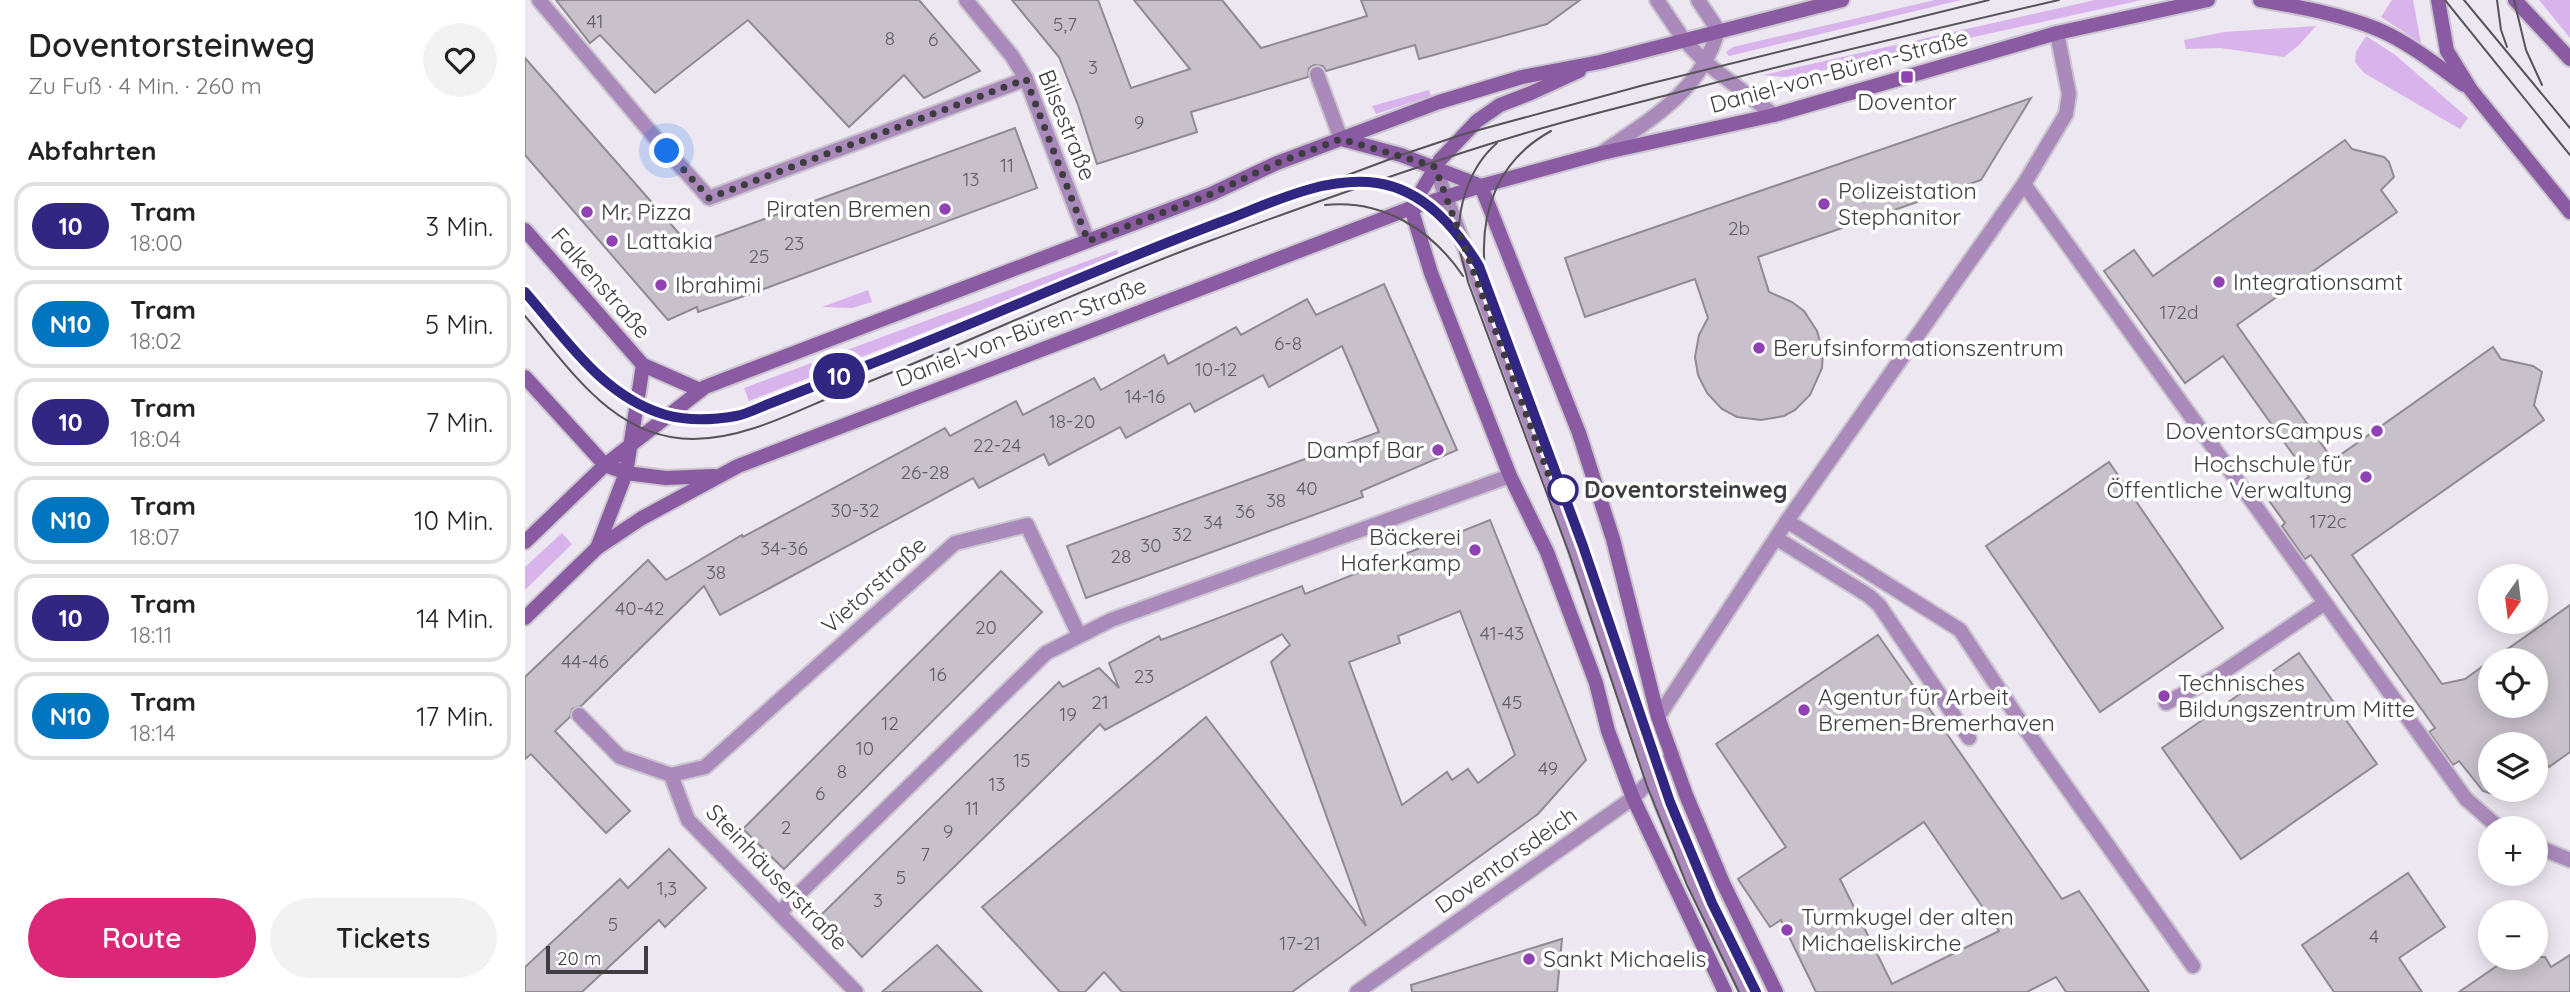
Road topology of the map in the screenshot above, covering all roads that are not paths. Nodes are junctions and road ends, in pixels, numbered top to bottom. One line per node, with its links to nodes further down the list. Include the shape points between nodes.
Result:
1 (540, 0): 17 (street, via 709,198)
2 (966, 0): 17 (street, Bilsestraße)
3 (1657, 0): 12 (street)
4 (1698, 0): 10 (street)
5 (1842, 0): 10 (main road)
6 (2208, 0): 11 (main road, Daniel-von-Büren-Straße)
7 (2260, 0): 18 (main road, via 2380,30)
8 (2438, 0): 18 (main road, via 2447,51)
9 (2515, 0): 13 (main road)
10 (1718, 30): 12 (main road); 15 (street)
11 (2057, 33): 19 (main road, Daniel-von-Büren-Straße); 23 (street, via 2069,94 2066,114)
12 (1684, 40): 14 (main road); 15 (street)
13 (2570, 60)
14 (1600, 61): 20 (main road, via 1463,94); 22 (main road, via 1500,105 1464,134)
15 (1706, 63): 19 (street); 21 (street, via 1684,91)
16 (1317, 74): 20 (street)
17 (1026, 79): 29 (street, Bilsestraße)
18 (2471, 90): 27 (main road)
19 (1774, 116): 21 (main road, Daniel-von-Büren-Straße)
20 (1341, 139): 22 (main road); 29 (main road)
21 (1602, 153): 24 (main road, Daniel-von-Büren-Straße)
22 (1435, 167): 24 (main road); 25 (street); 26 (main road)
23 (2024, 184): 38 (street); 42 (street)
24 (1481, 186): 25 (main road, Daniel-von-Büren-Straße); 47 (main road, via 1579,433 1613,539)
25 (1446, 197): 26 (main road, Daniel-von-Büren-Straße); 51 (street, via 1572,539)
26 (1411, 208): 36 (main road, Daniel-von-Büren-Straße); 37 (main road, via 1431,273)
27 (2570, 212)
28 (525, 230): 30 (main road, Falkenstraße)
29 (1088, 241): 32 (main road)
30 (643, 365): 32 (main road, Falkenstraße); 33 (main road, Falkenstraße)
31 (525, 377): 34 (main road)
32 (700, 390): 33 (main road)
33 (630, 446): 34 (main road); 35 (main road, Falkenstraße)
34 (605, 465): 35 (main road); 40 (main road)
35 (626, 473): 36 (main road, via 666,478); 41 (main road, Falkenstraße)
36 (718, 475): 41 (main road, Daniel-von-Büren-Straße)
37 (1510, 476): 44 (street); 52 (main road, via 1547,552)
38 (1787, 521): 39 (street); 57 (street, via 1960,630)
39 (1776, 538): 47 (street); 48 (street, via 1878,605)
40 (525, 542)
41 (597, 548): 43 (main road, Daniel-von-Büren-Straße)
42 (2325, 603): 45 (street, via 2216,677); 53 (street, via 2466,799)
43 (525, 618)
44 (1079, 635): 50 (street, Vietorstraße, via 1027,525 955,543 705,767); 56 (street, via 1046,653)
45 (2167, 703)
46 (579, 715): 50 (street, via 620,757)
47 (1658, 717): 49 (main road)
48 (1969, 738)
49 (1672, 755): 51 (street, Doventorsdeich); 62 (main road, via 1723,883)
50 (671, 775): 56 (street, Steinhäuserstraße, via 688,820)
51 (1653, 779): 52 (street, Doventorsdeich); 61 (street, via 1689,870)
52 (1633, 798): 59 (street, Doventorsdeich); 60 (main road)
53 (2485, 816)
54 (2548, 851): 55 (street)
55 (2570, 860)
56 (780, 912): 58 (street, Steinhäuserstraße)
57 (2193, 965)
58 (856, 992)
59 (1357, 992)
60 (1725, 992)
61 (1747, 992)
62 (1776, 992)

